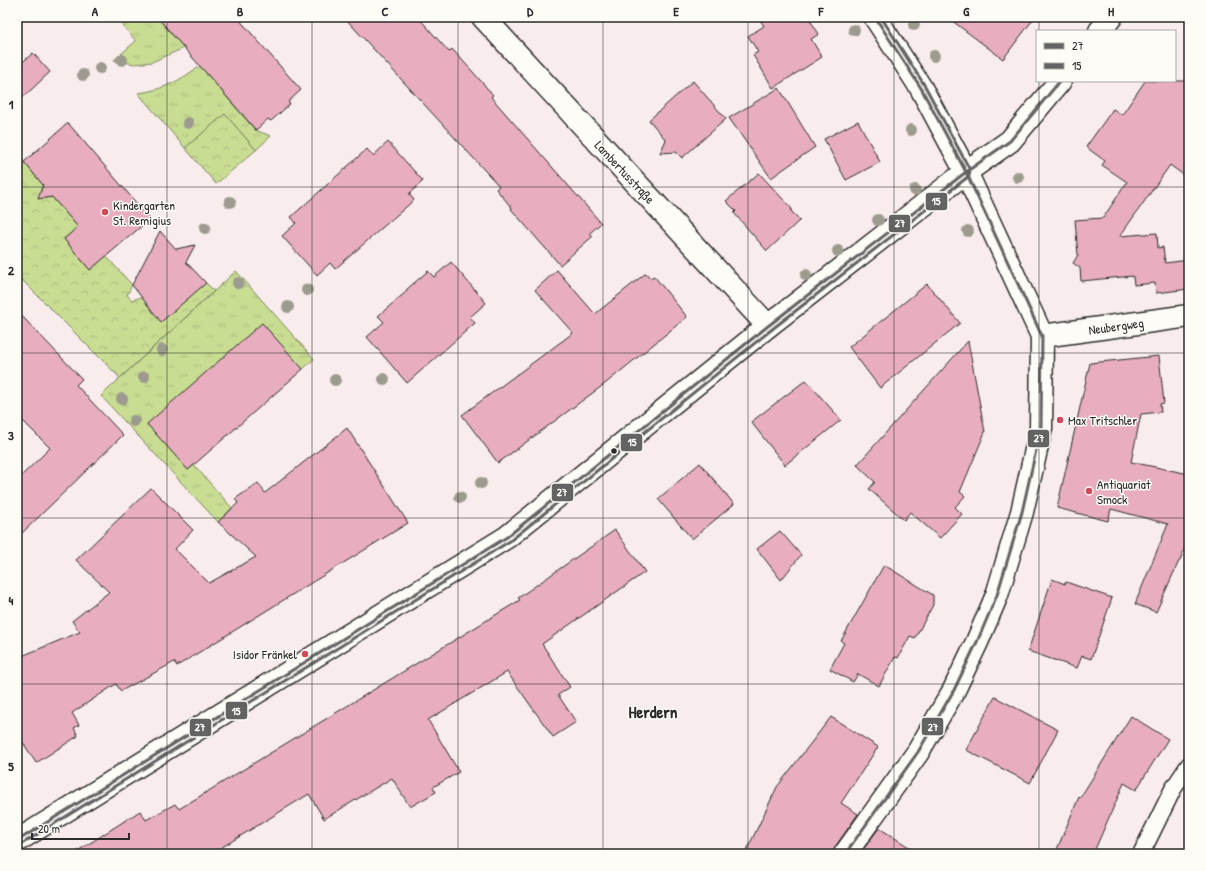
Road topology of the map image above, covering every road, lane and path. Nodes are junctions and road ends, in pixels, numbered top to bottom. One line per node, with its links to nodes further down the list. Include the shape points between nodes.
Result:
1 (483, 17): 8 (street, Lambertusstraße)
2 (875, 17): 6 (street, via 921,88)
3 (1111, 17): 4 (street)
4 (1101, 30)
5 (1059, 82): 6 (street, via 1010,141)
6 (966, 172): 8 (street); 9 (street)
7 (1189, 316): 9 (street, Neubergweg)
8 (768, 326): 11 (street, via 507,537)
9 (1042, 336): 12 (street, via 1041,428 1022,512 997,595 954,690 918,752)
10 (1189, 765): 13 (lane, via 1173,789)
11 (17, 841)
12 (845, 854)
13 (1141, 854)

